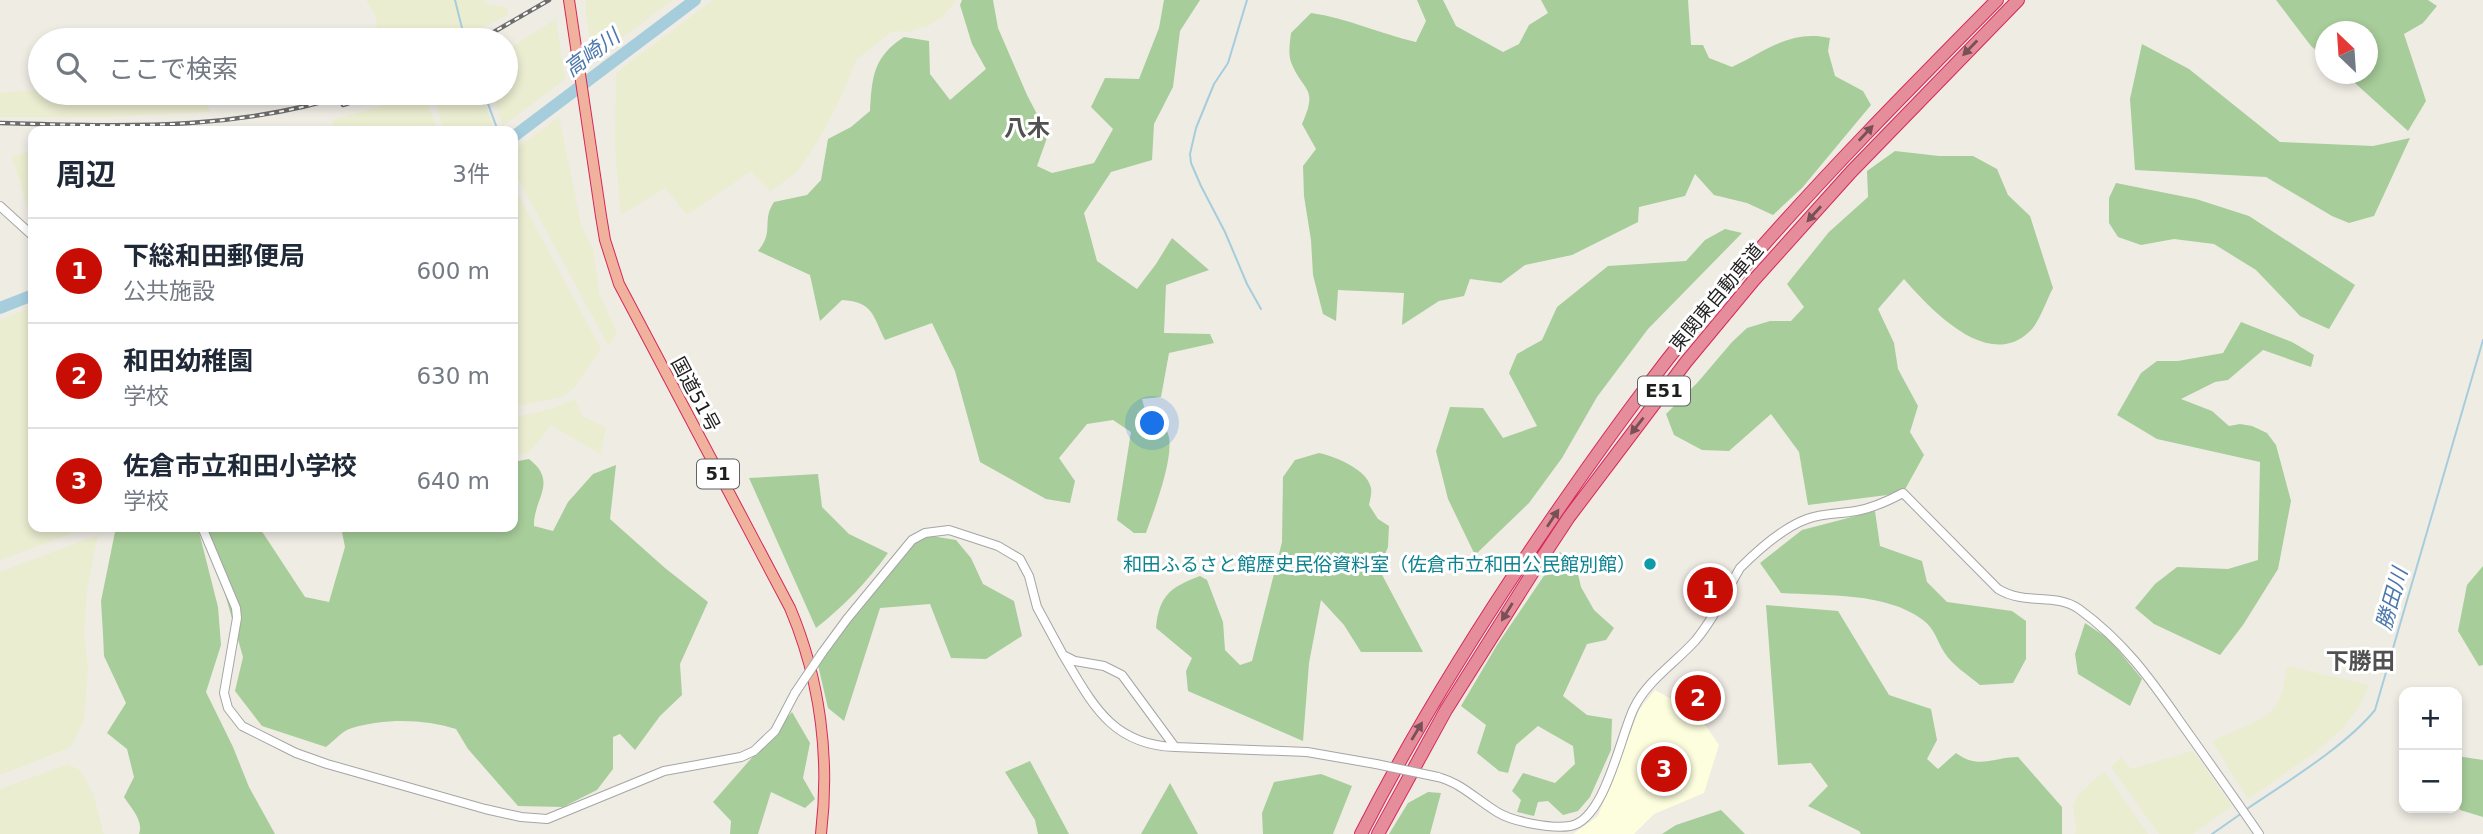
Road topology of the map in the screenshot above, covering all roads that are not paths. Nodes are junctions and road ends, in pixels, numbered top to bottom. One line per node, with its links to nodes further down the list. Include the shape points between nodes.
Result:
1 (569, 0): 9 (highway, 国道51号 / 51, via 605,240 619,284 790,608 803,646 821,723)
2 (1997, 0): 10 (highway, 東関東自動車道 / E51, one-way to 2, via 1460,658 1627,411 1803,201)
3 (2018, 0): 11 (highway, 東関東自動車道 / E51, one-way to 11, via 1851,172 1686,362 1538,564 1446,710)
4 (0, 206): 5 (street)
5 (28, 231)
6 (204, 532): 7 (street, bridge, via 236,608 224,693 228,708 242,726 327,764 522,817 547,818 664,771 754,751 775,731 795,693 847,619 912,540 925,533 949,530 1020,559 1037,607)
7 (1063, 655): 8 (street, via 1122,675); 8 (street, via 1094,707 1110,724 1132,739)
8 (1175, 747): 12 (street, bridge, via 1307,752 1376,764 1450,780 1511,818 1560,826 1577,824 1595,808 1635,706 1699,636 1740,568 1784,531 1807,519 1859,510 1903,493 1998,589 2021,599 2069,603 2127,650)
9 (821, 834)
10 (1362, 834)
11 (1378, 834)
12 (2259, 834)

